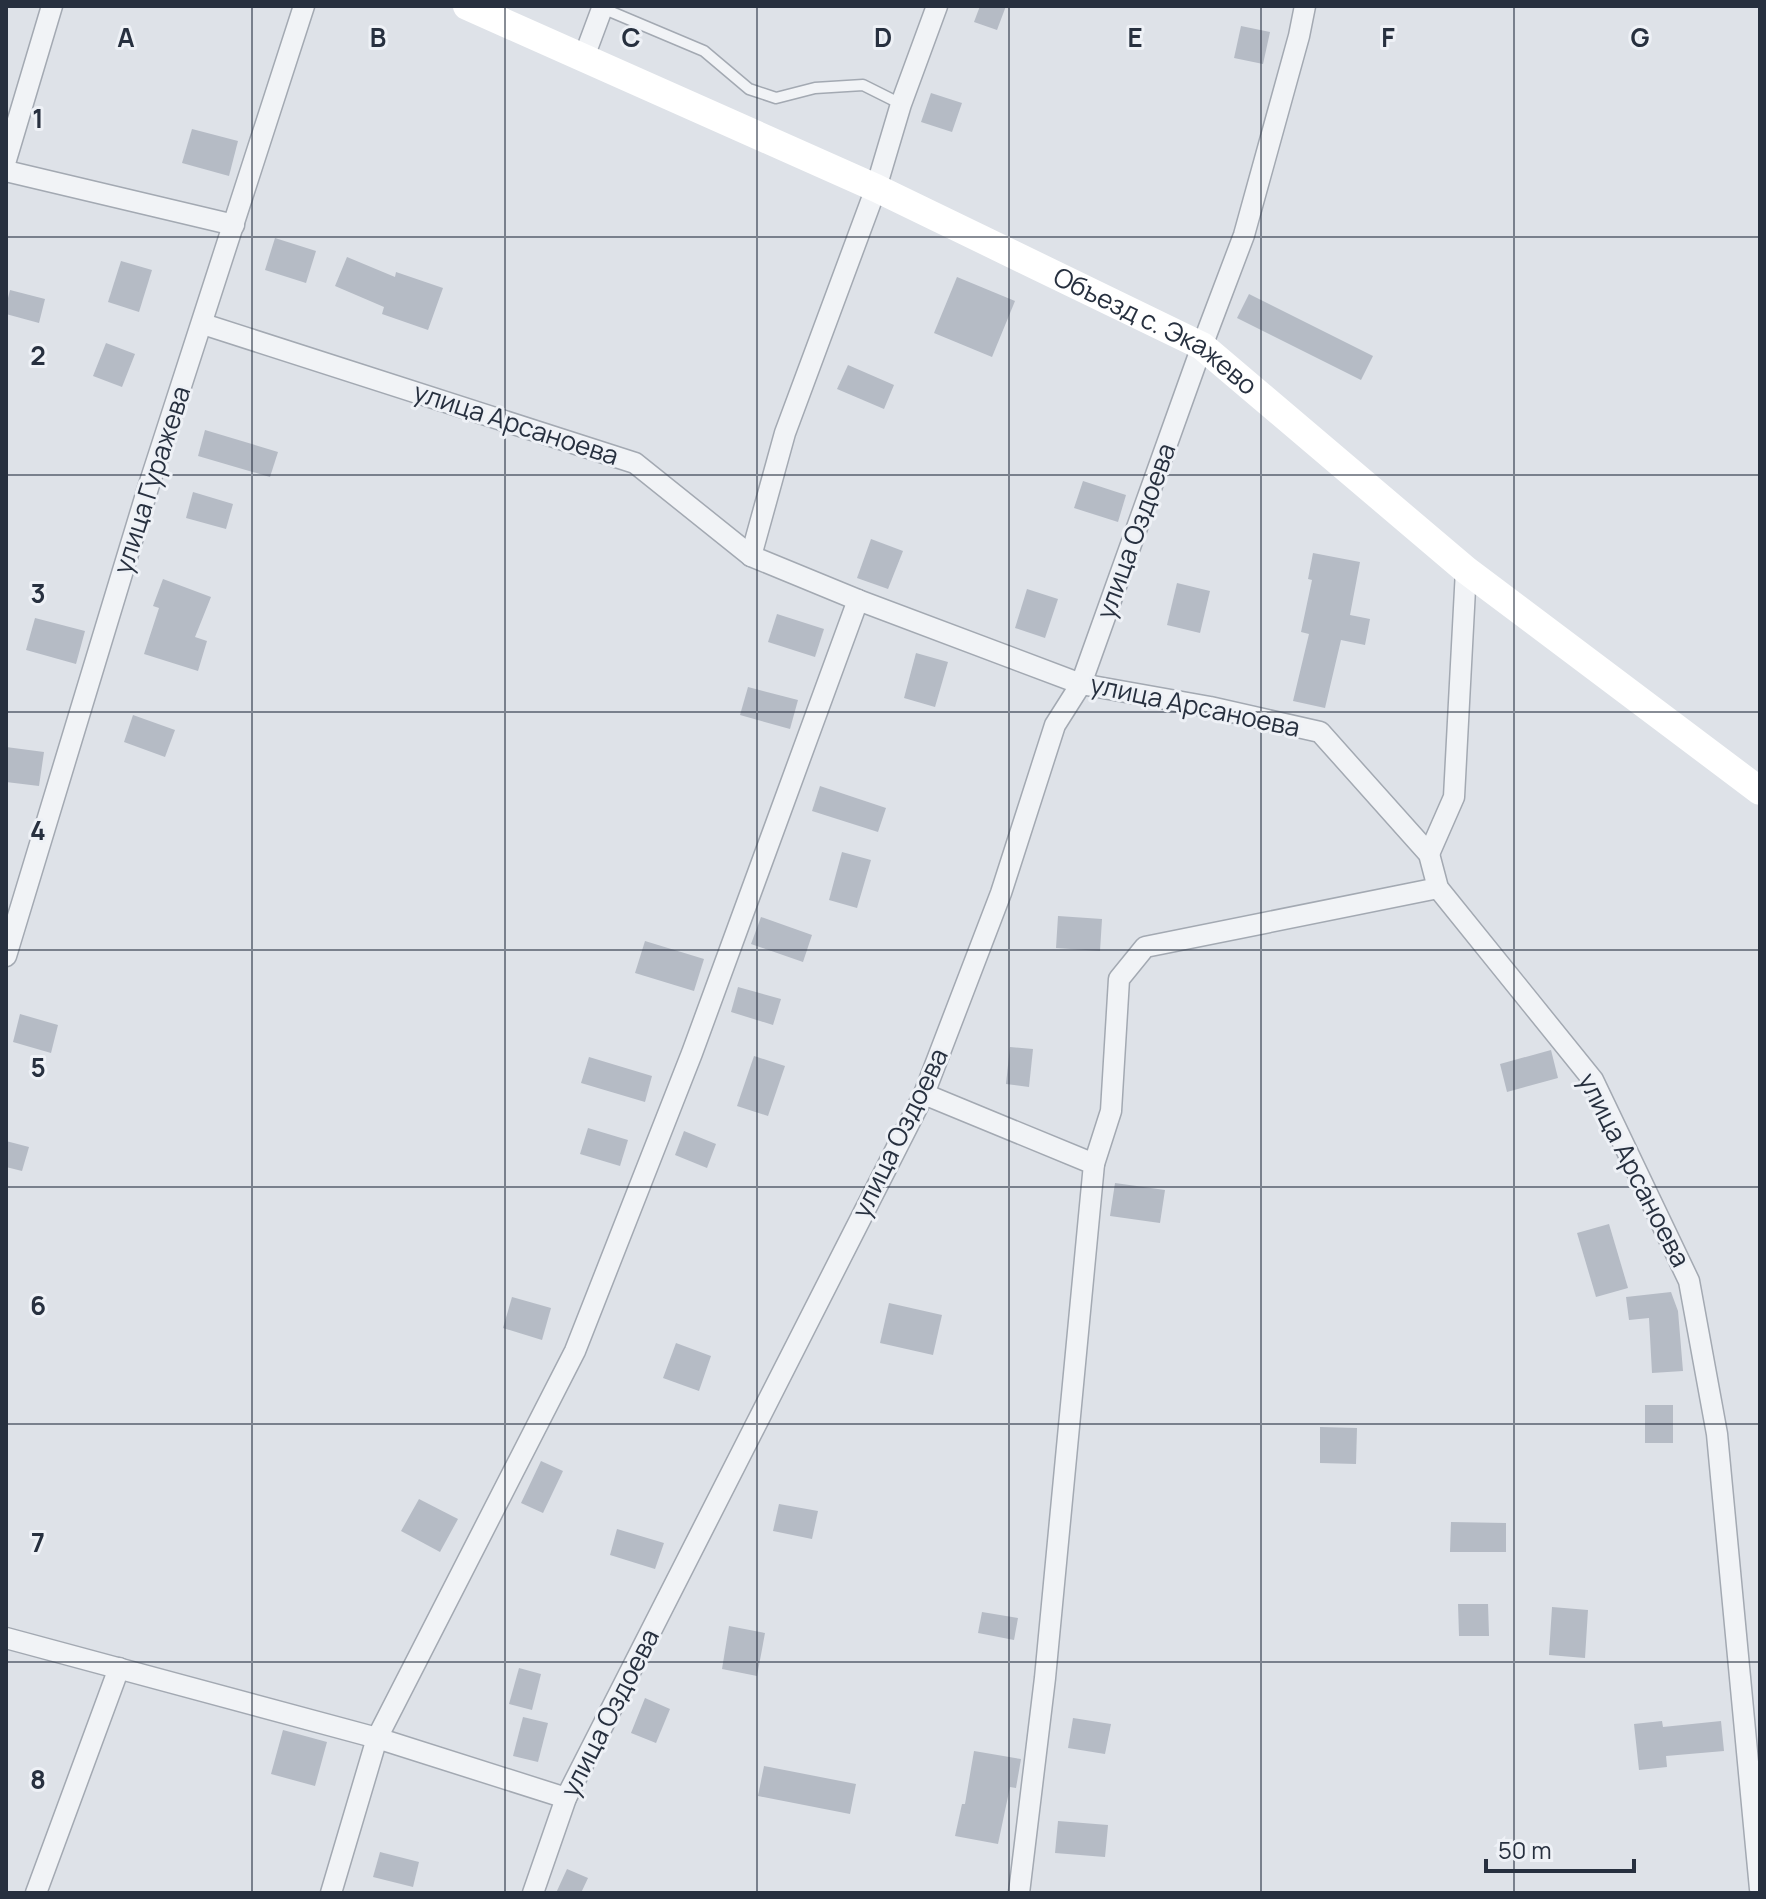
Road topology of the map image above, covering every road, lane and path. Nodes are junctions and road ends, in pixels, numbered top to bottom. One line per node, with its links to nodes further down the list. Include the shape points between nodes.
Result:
1 (52, 6): 9 (street)
2 (304, 6): 12 (street, улица Гуражева)
3 (467, 6): 7 (main road, Объезд с. Экажево)
4 (937, 6): 8 (street)
5 (1305, 6): 14 (street, улица Оздоева, via 1244,235)
6 (602, 7): 7 (street); 8 (lane, via 704,51 749,89 776,98 815,88 863,85)
7 (584, 57): 11 (main road, Объезд с. Экажево)
8 (901, 104): 11 (street)
9 (6, 160)
10 (6, 171): 12 (street)
11 (876, 188): 14 (main road, Объезд с. Экажево); 15 (street, via 785,433)
12 (234, 225): 13 (street, улица Гуражева)
13 (203, 324): 15 (street, улица Арсаноева, via 635,463); 22 (street, улица Гуражева)
14 (1202, 346): 16 (main road, Объезд с. Экажево); 18 (street, улица Оздоева)
15 (751, 556): 17 (street, улица Арсаноева)
16 (1466, 570): 19 (main road, Объезд с. Экажево); 20 (street, via 1454,797)
17 (858, 600): 18 (street, улица Арсаноева); 27 (street, via 692,1053 575,1351)
18 (1081, 684): 20 (street, улица Арсаноева, via 1320,732); 23 (street, улица Оздоева, via 1055,725 1001,893)
19 (1760, 791)
20 (1429, 854): 21 (street, улица Арсаноева)
21 (1438, 888): 24 (street, via 1145,947 1119,979 1111,1111); 29 (street, улица Арсаноева, via 1593,1080 1689,1281 1717,1434)
22 (6, 956)
23 (924, 1094): 24 (street); 28 (street, улица Оздоева)
24 (1094, 1164): 33 (street)
25 (6, 1638): 26 (street)
26 (119, 1668): 27 (street); 30 (street)
27 (377, 1738): 28 (street); 31 (street)
28 (566, 1798): 32 (street, улица Оздоева)
29 (1760, 1889)
30 (36, 1893)
31 (331, 1893)
32 (533, 1893)
33 (1019, 1893)

